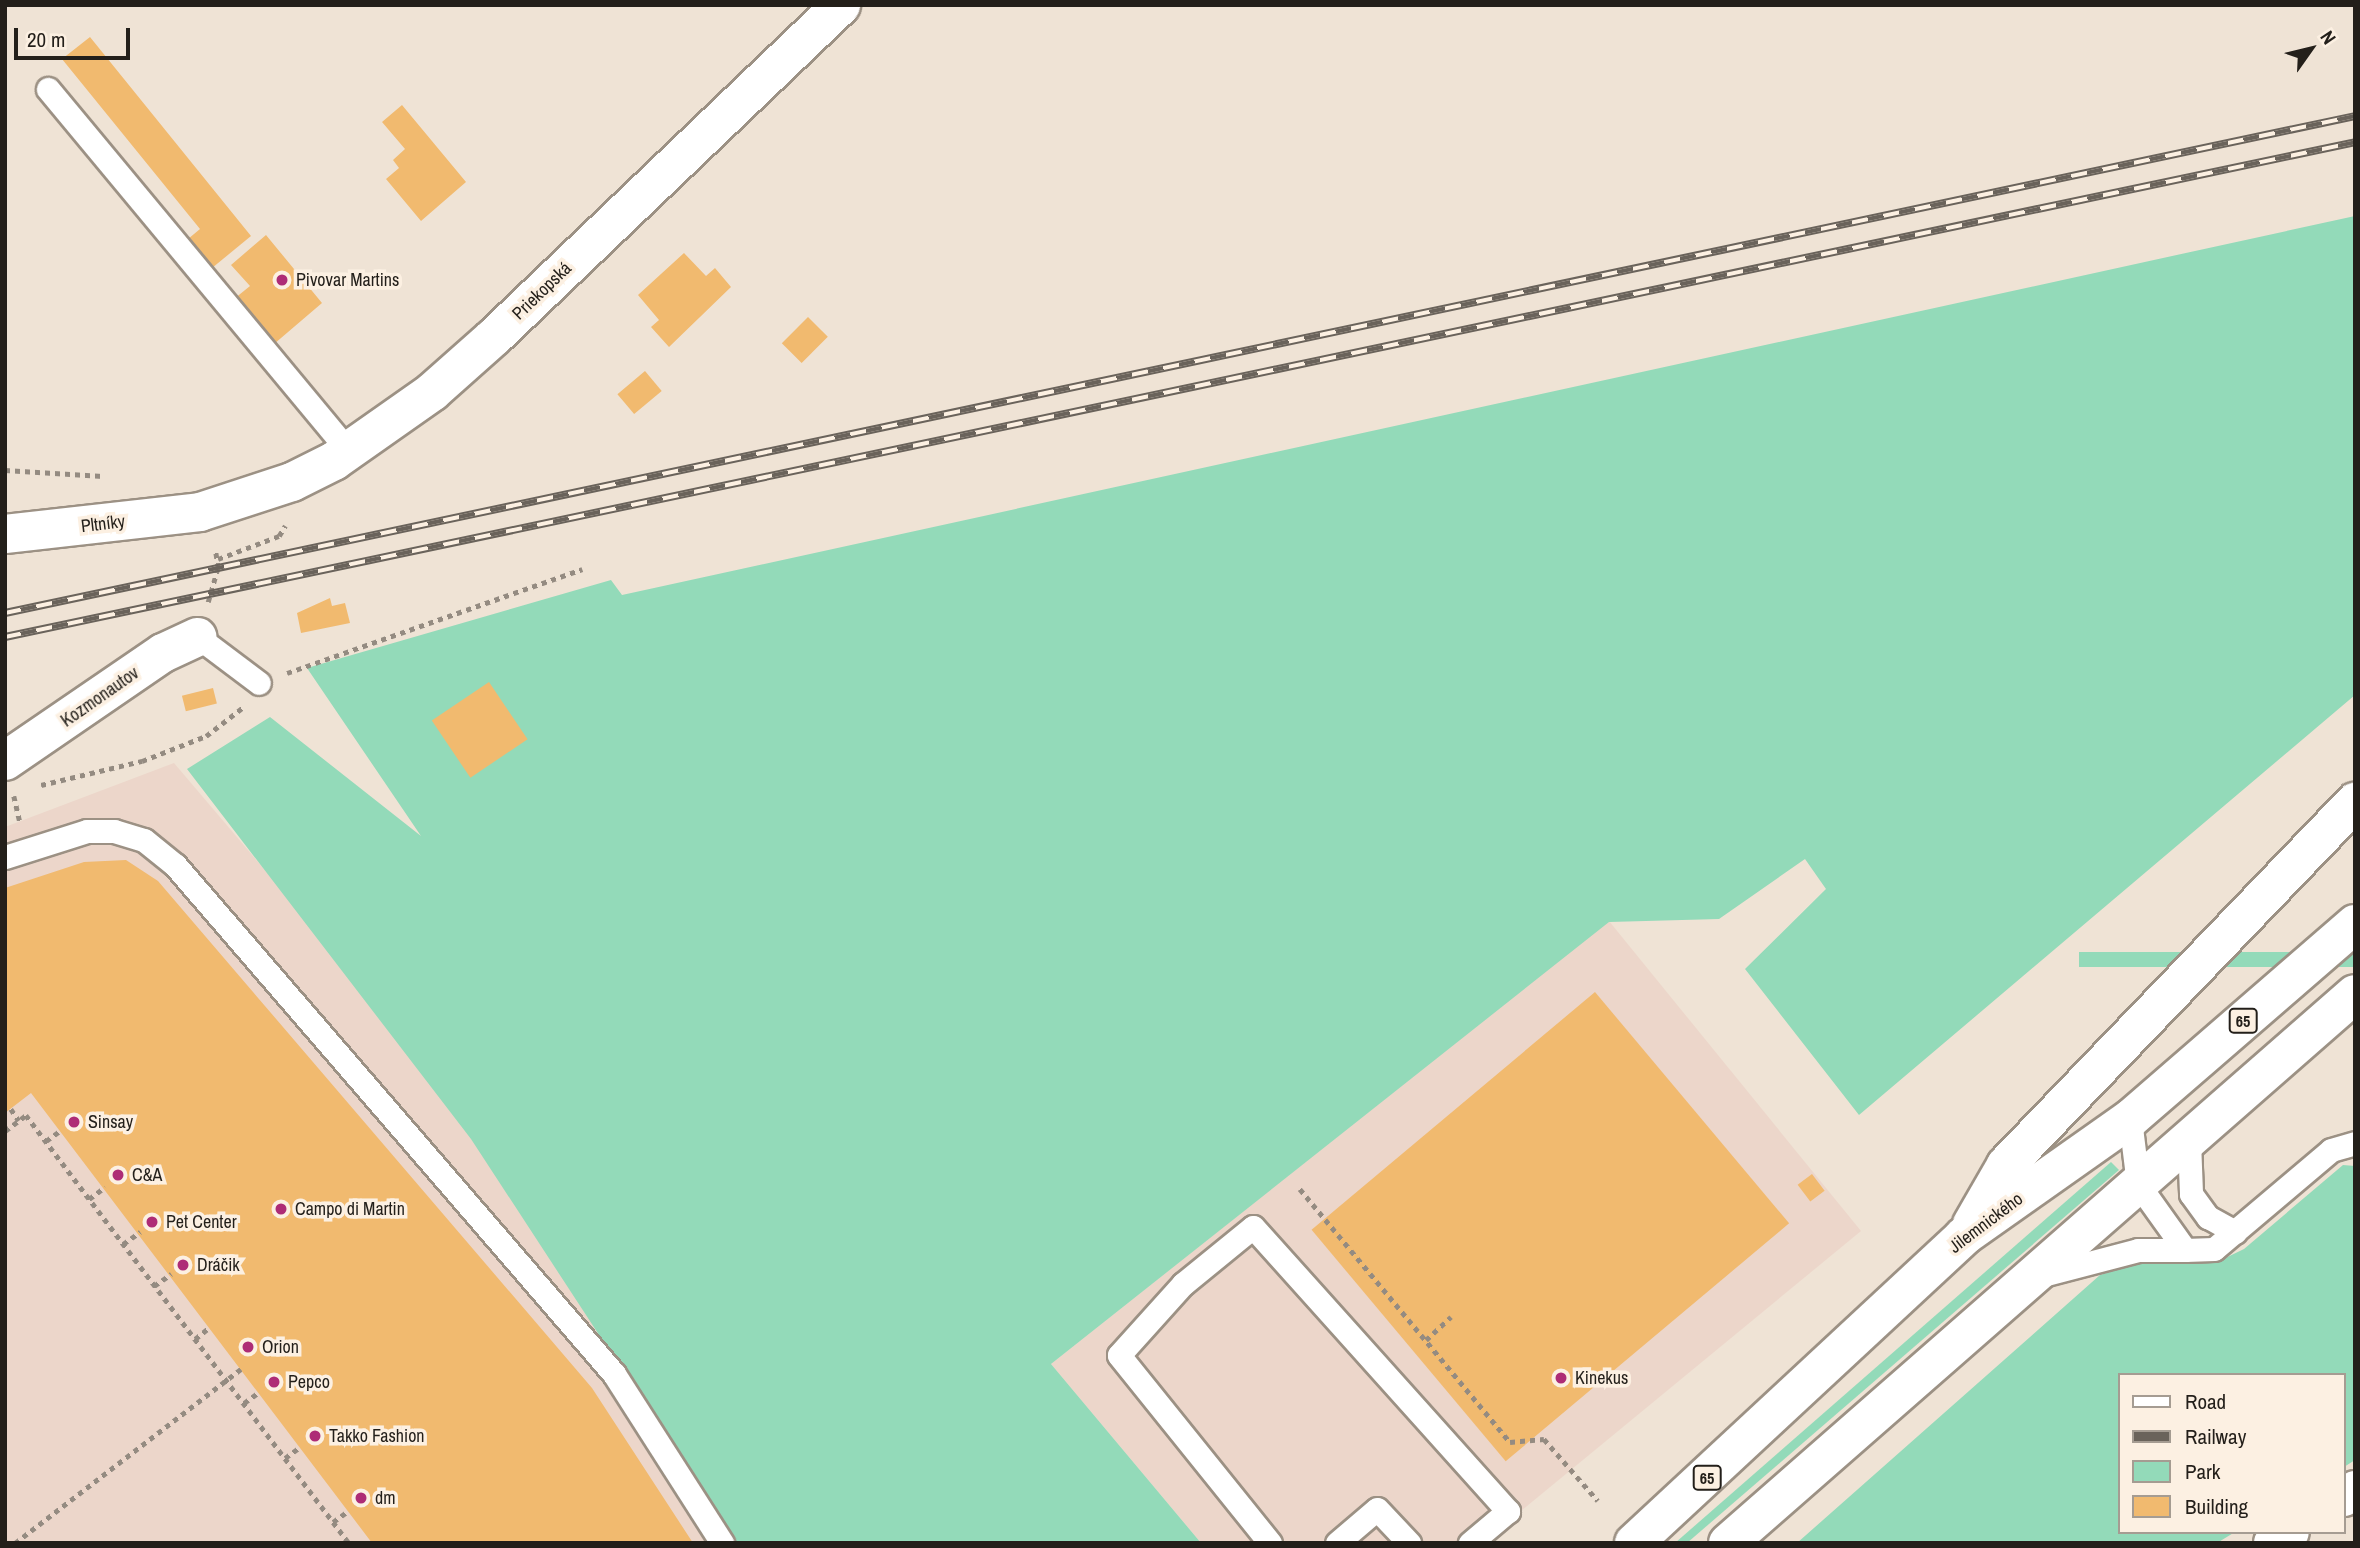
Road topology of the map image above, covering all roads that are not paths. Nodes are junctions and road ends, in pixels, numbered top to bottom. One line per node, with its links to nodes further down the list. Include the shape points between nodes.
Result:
1 (841, 5): 3 (main road, Priekopská, via 494,337)
2 (48, 89): 3 (lane)
3 (349, 451): 4 (main road, Priekopská, via 292,482)
4 (200, 512): 5 (main road, Pltníky)
5 (5, 534)
6 (202, 621): 7 (lane); 8 (main road, Kozmonautov)
7 (259, 683)
8 (5, 761)
9 (2355, 802): 20 (main road, via 2006,1166)
10 (5, 857): 23 (lane, via 88,831 114,831 144,840 176,865 614,1374)
11 (2355, 924): 13 (main road, Jilemnického / 65)
12 (2355, 994): 14 (main road)
13 (2130, 1119): 18 (lane); 20 (main road, Jilemnického / 65)
14 (2189, 1141): 18 (main road); 19 (lane, via 2191,1194 2208,1217)
15 (2355, 1143): 16 (lane)
16 (2331, 1150): 17 (lane); 19 (lane)
17 (2355, 1151)
18 (2138, 1184): 21 (lane); 22 (main road)
19 (2235, 1232): 21 (lane, via 2214,1249)
20 (1964, 1236): 28 (main road, Jilemnického / 65)
21 (2185, 1250): 22 (lane, via 2138,1250)
22 (2033, 1277): 29 (main road)
23 (722, 1543)
24 (1270, 1543): 27 (lane, via 1119,1355 1183,1284 1253,1227 1508,1511)
25 (1337, 1543): 26 (lane, via 1377,1509)
26 (1409, 1543)
27 (1470, 1543)
28 (1634, 1543)
29 (1728, 1543)

